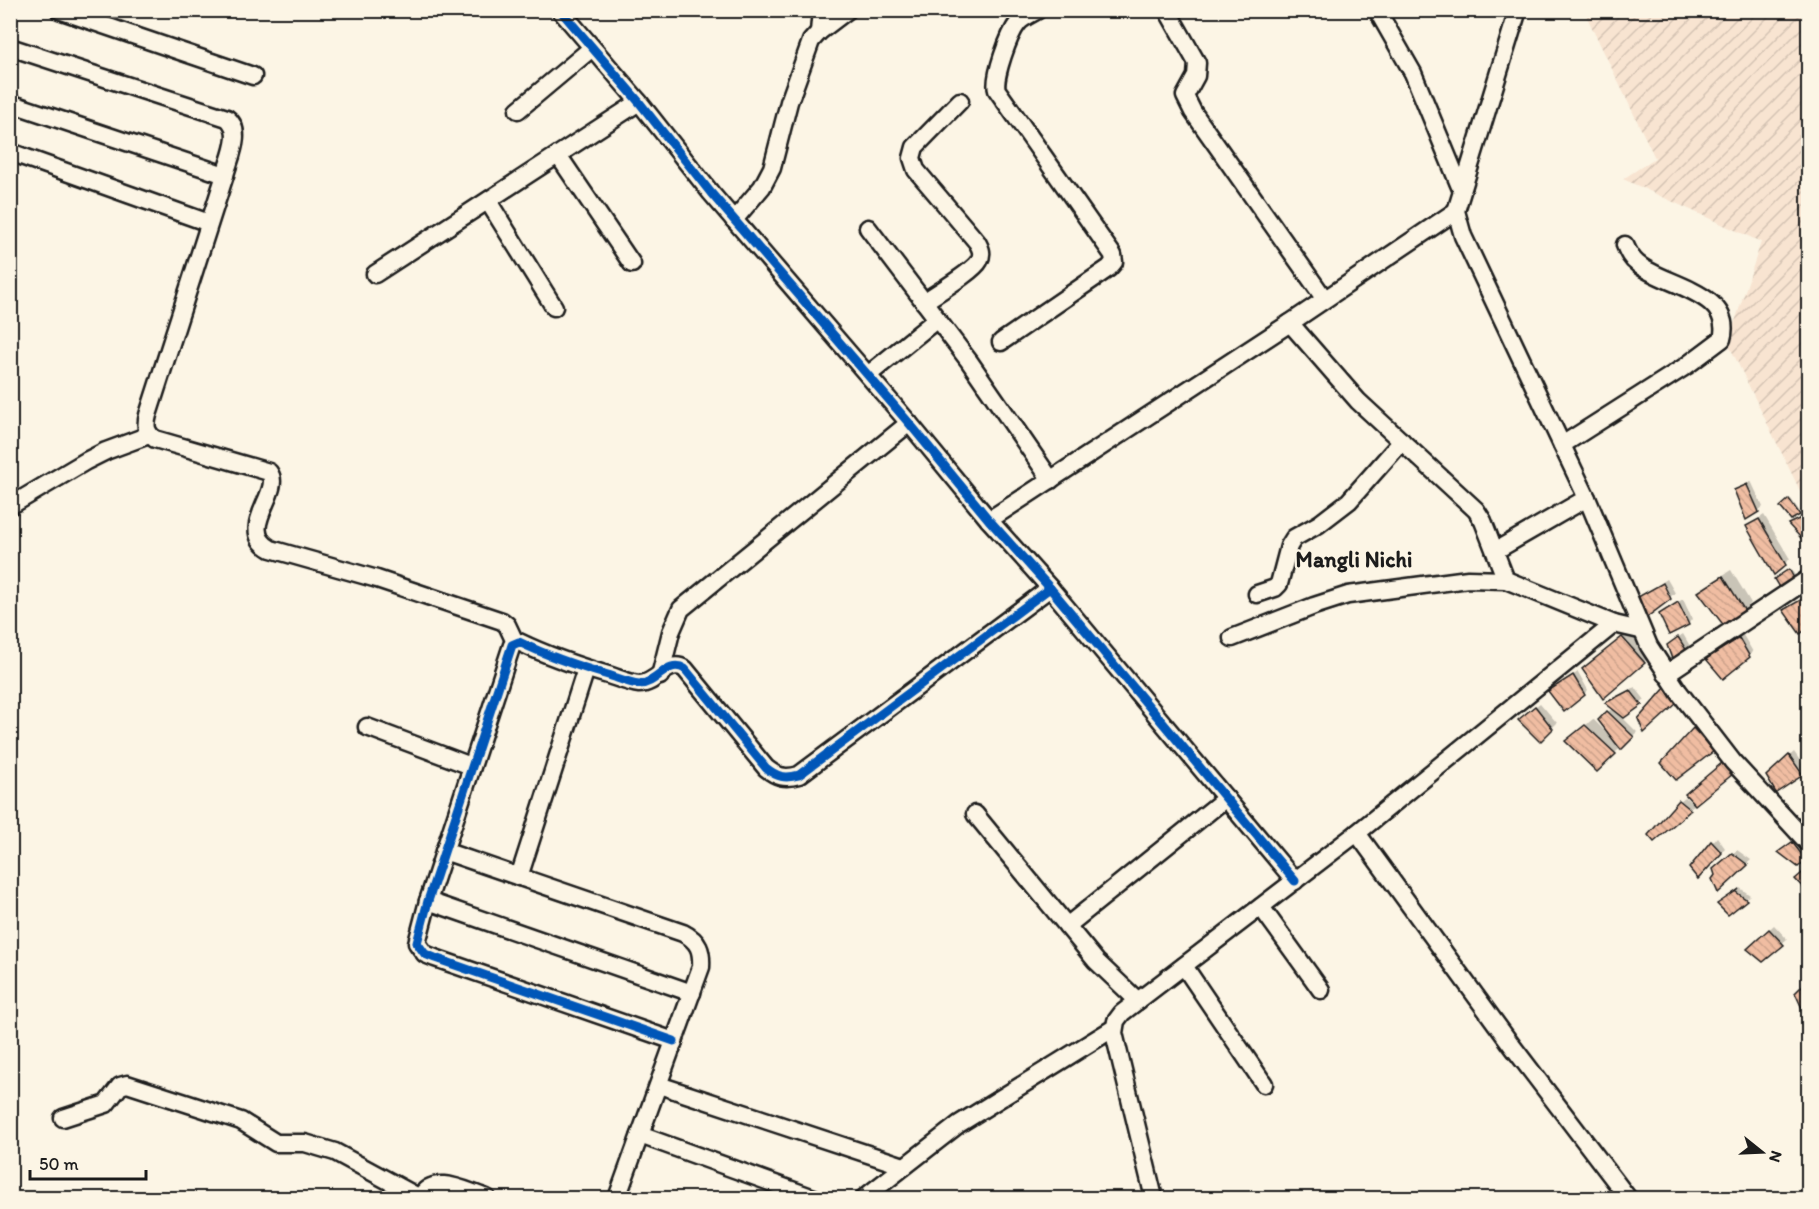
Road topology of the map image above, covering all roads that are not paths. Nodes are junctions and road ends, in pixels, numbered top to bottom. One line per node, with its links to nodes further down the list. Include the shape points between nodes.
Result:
1 (60, 10): 12 (street)
2 (560, 10): 11 (street)
3 (821, 10): 9 (street)
4 (848, 10): 9 (street)
5 (1038, 10): 34 (street, via 1020,21 1014,30 996,79 997,90 1113,255 1114,262)
6 (1167, 10): 29 (street, via 1197,63 1196,76 1185,96 1193,112)
7 (1377, 10): 20 (street, via 1413,73)
8 (1518, 10): 20 (street)
9 (819, 32): 23 (street, via 806,50 772,168 762,187)
10 (10, 47): 19 (street, via 227,118 236,136)
11 (592, 48): 14 (street); 16 (street)
12 (253, 76)
13 (960, 101): 30 (street, via 915,147 912,158 916,170 977,242 981,257 975,267)
14 (639, 102): 18 (street); 23 (street)
15 (10, 103): 19 (street)
16 (518, 110)
17 (10, 152): 24 (street)
18 (558, 155): 21 (street); 27 (street)
19 (225, 175): 24 (street)
20 (1461, 189): 22 (street)
21 (488, 201): 28 (street); 31 (street)
22 (1456, 211): 29 (street); 39 (street, via 1463,236)
23 (734, 220): 35 (street)
24 (209, 223): 37 (street, via 146,421)
25 (868, 228): 30 (street)
26 (1625, 245): 39 (street, via 1642,267 1711,302 1724,327 1722,339)
27 (632, 264)
28 (375, 274)
29 (1324, 298): 33 (street)
30 (924, 302): 32 (street)
31 (554, 307)
32 (937, 319): 35 (street); 40 (street)
33 (1290, 323): 38 (street, via 1346,388); 40 (street)
34 (1002, 342)
35 (868, 375): 36 (street)
36 (909, 423): 43 (street); 55 (street, via 681,609)
37 (149, 435): 42 (street, via 86,461); 52 (street, via 269,472 272,481 257,529 260,542 271,549 502,621)
38 (1402, 441): 44 (street, via 1476,510); 48 (street, via 1349,501 1294,538 1279,584)
39 (1562, 445): 41 (street)
40 (1051, 480): 43 (street)
41 (1587, 498): 44 (street); 50 (street)
42 (10, 506)
43 (989, 520): 47 (street)
44 (1495, 551): 46 (street)
45 (1809, 579): 54 (street)
46 (1506, 580): 49 (street); 51 (street, via 1468,579 1348,595)
47 (1050, 588): 55 (street, via 792,777 775,775 766,768 685,669 674,665); 58 (street)
48 (1257, 594)
49 (1614, 624): 50 (street); 60 (street)
50 (1640, 630): 54 (street)
51 (1233, 638)
52 (515, 642): 53 (street); 57 (street, via 509,649)
53 (586, 669): 55 (street, via 636,684); 63 (street)
54 (1666, 674): 61 (street, via 1733,762)
55 (660, 675)
56 (367, 727): 57 (street)
57 (471, 766): 62 (street)
58 (1226, 798): 64 (street); 67 (street)
59 (975, 814): 67 (street)
60 (1357, 833): 64 (street); 85 (street)
61 (1809, 843)
62 (444, 851): 63 (street); 65 (street)
63 (519, 877): 70 (street, via 692,937 702,954)
64 (1295, 881): 66 (street)
65 (428, 902): 70 (street); 73 (street, via 417,943 425,954)
66 (1261, 907): 68 (street); 69 (street)
67 (1067, 926): 71 (street, via 1104,970)
68 (1184, 966): 71 (street); 74 (street)
69 (1321, 990)
70 (692, 993): 73 (street)
71 (1138, 1001): 72 (street, via 1122,1013)
72 (1114, 1028): 78 (street, via 959,1124); 84 (street)
73 (674, 1041): 75 (street)
74 (1264, 1084)
75 (659, 1085): 77 (street); 78 (street)
76 (63, 1118): 79 (street, via 106,1104 120,1086 128,1084 241,1120 276,1143 304,1143 335,1152)
77 (640, 1135): 81 (street); 82 (street)
78 (904, 1166): 83 (street)
79 (420, 1198): 80 (street, via 429,1188 441,1184)
80 (487, 1198)
81 (617, 1198)
82 (814, 1198)
83 (864, 1198)
84 (1155, 1198)
85 (1628, 1198)

